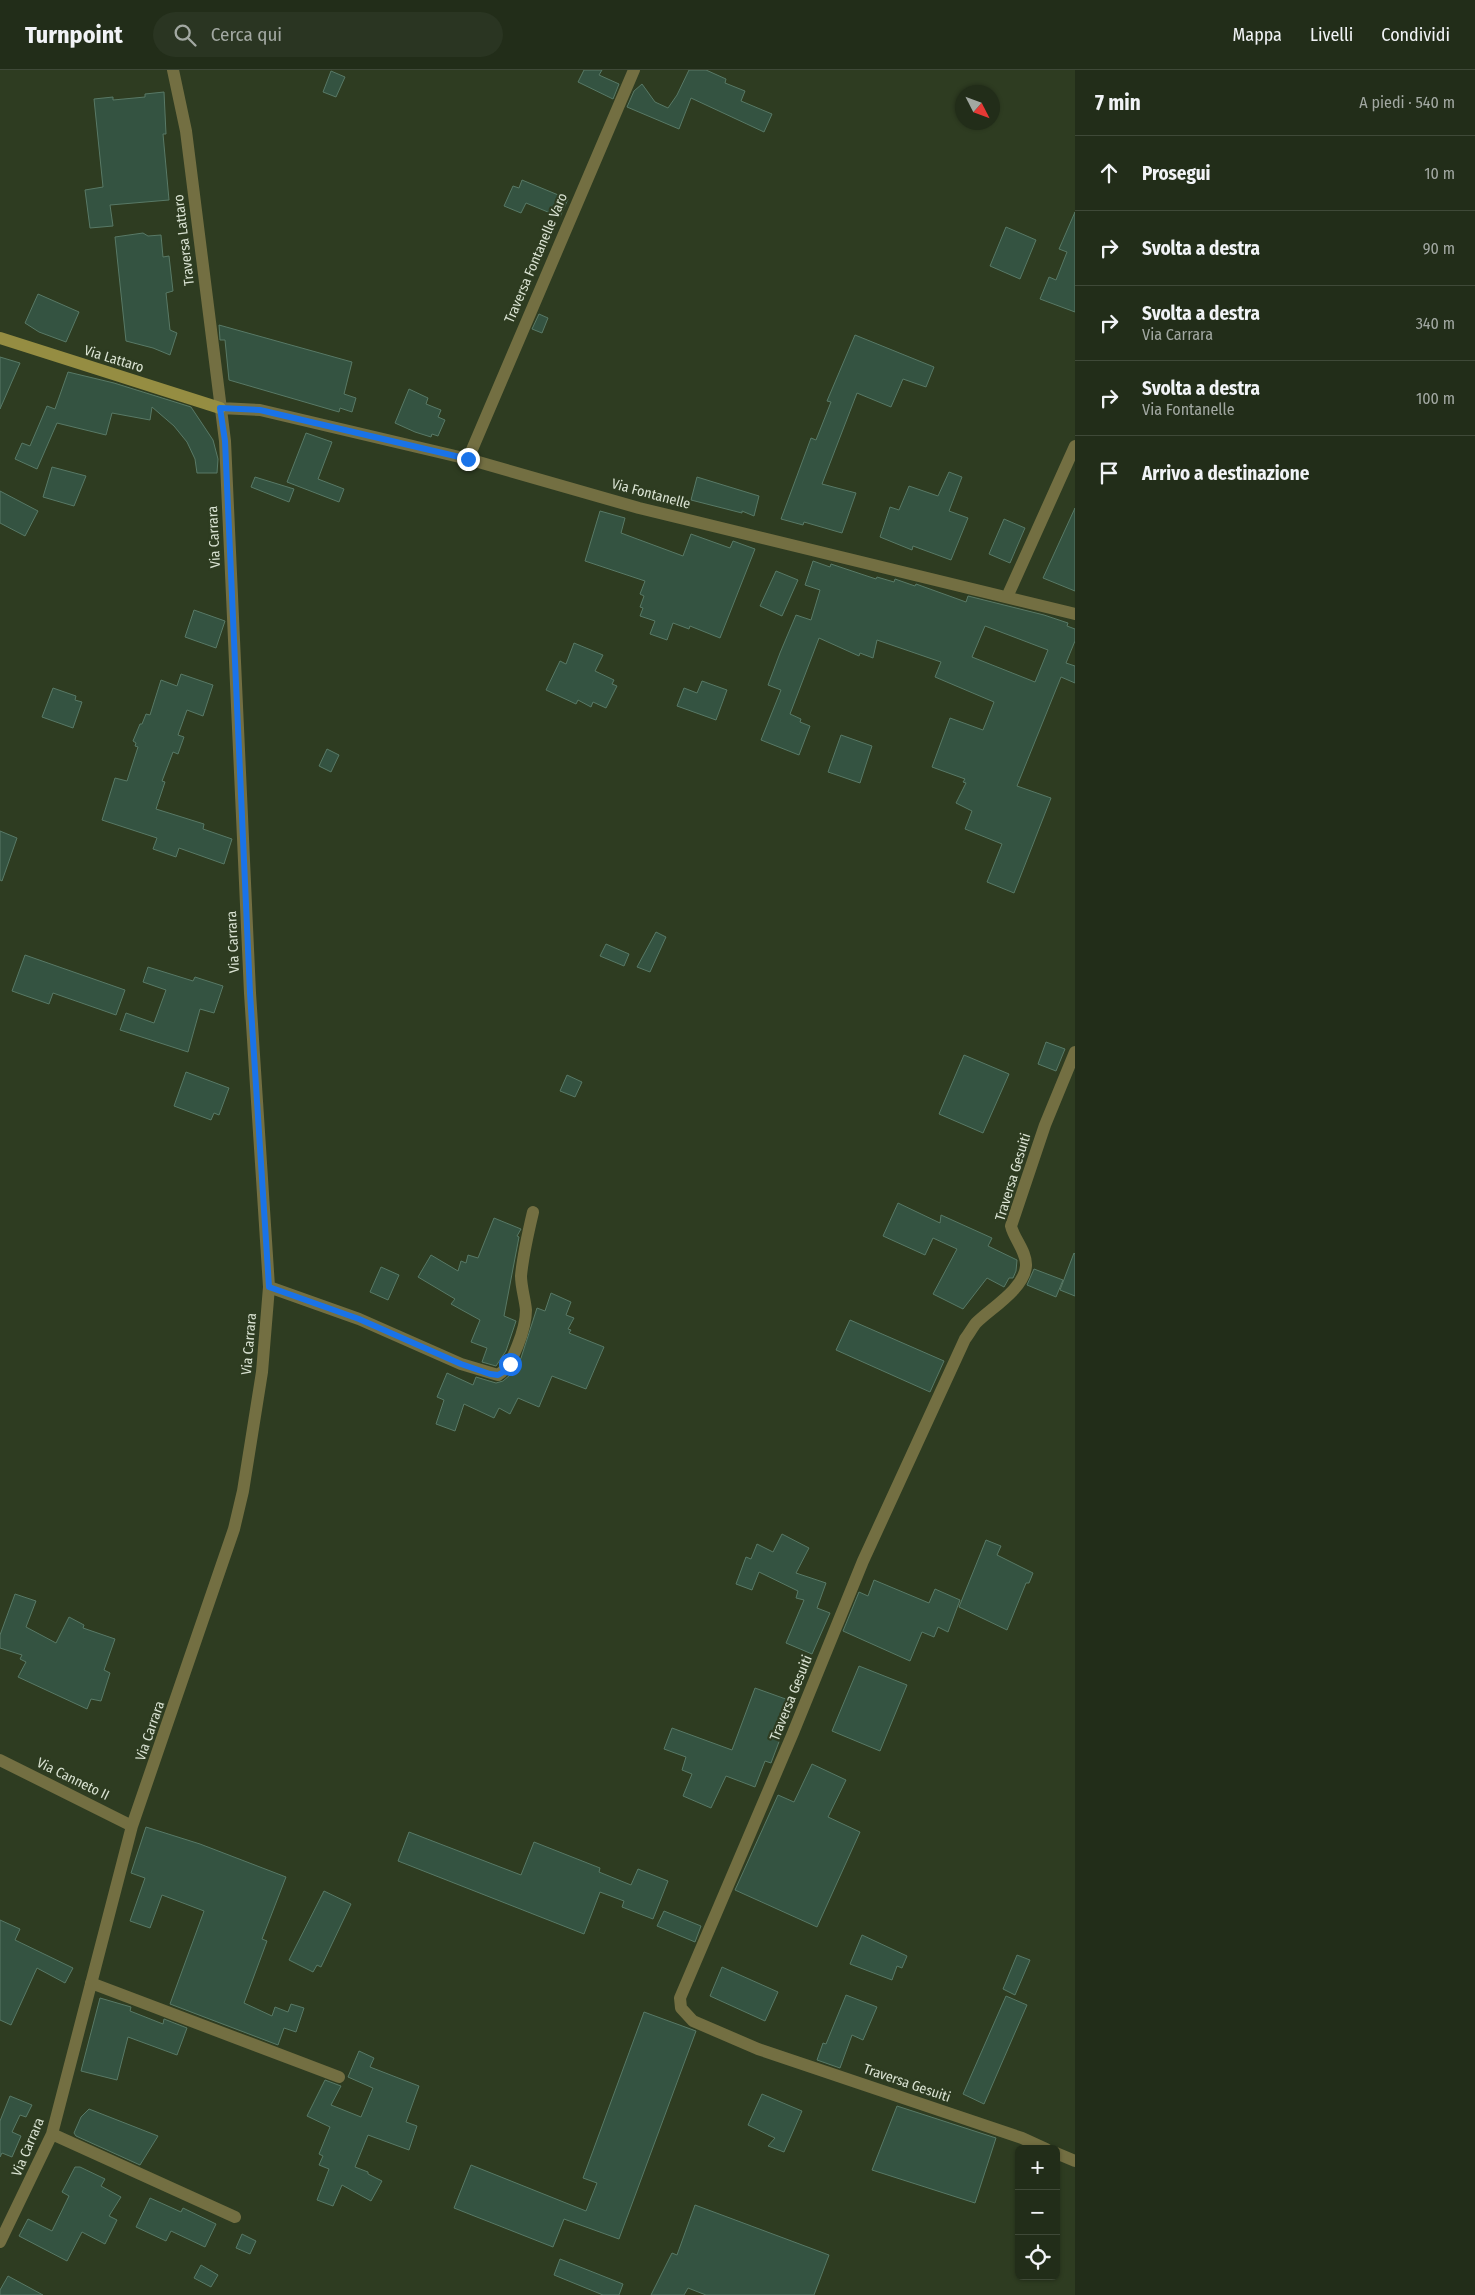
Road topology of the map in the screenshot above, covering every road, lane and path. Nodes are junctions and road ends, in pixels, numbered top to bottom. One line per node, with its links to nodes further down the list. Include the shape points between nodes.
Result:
1 (173, 70): 4 (street, Traversa Lattaro, via 186,131)
2 (634, 70): 6 (street, Traversa Fontanelle Varo)
3 (0, 338): 4 (street, Via Lattaro)
4 (220, 408): 6 (street, Via Fontanelle, via 260,410); 11 (street, Via Carrara, via 225,441 250,993)
5 (1075, 446): 7 (street)
6 (468, 459): 7 (street, Via Fontanelle, via 639,508)
7 (1007, 598): 8 (street, Via Fontanelle)
8 (1075, 614)
9 (1075, 1052): 17 (street, Traversa Gesuiti, via 1045,1126 1011,1226 1026,1266 1015,1287 976,1324 966,1339 863,1561 680,1998 681,2008 693,2021 758,2049)
10 (532, 1212): 11 (street, via 521,1279 526,1320 510,1364 498,1375 461,1364 359,1319)
11 (269, 1287): 13 (street, Via Carrara, via 262,1372 234,1529)
12 (0, 1760): 13 (street, Via Canneto II)
13 (132, 1826): 14 (street, Via Carrara)
14 (91, 1982): 15 (street); 16 (street, Via Carrara)
15 (339, 2077)
16 (52, 2134): 20 (street); 21 (street, Via Carrara)
17 (1037, 2145)
18 (1060, 2155): 19 (street)
19 (1075, 2161)
20 (235, 2217)
21 (0, 2242)

